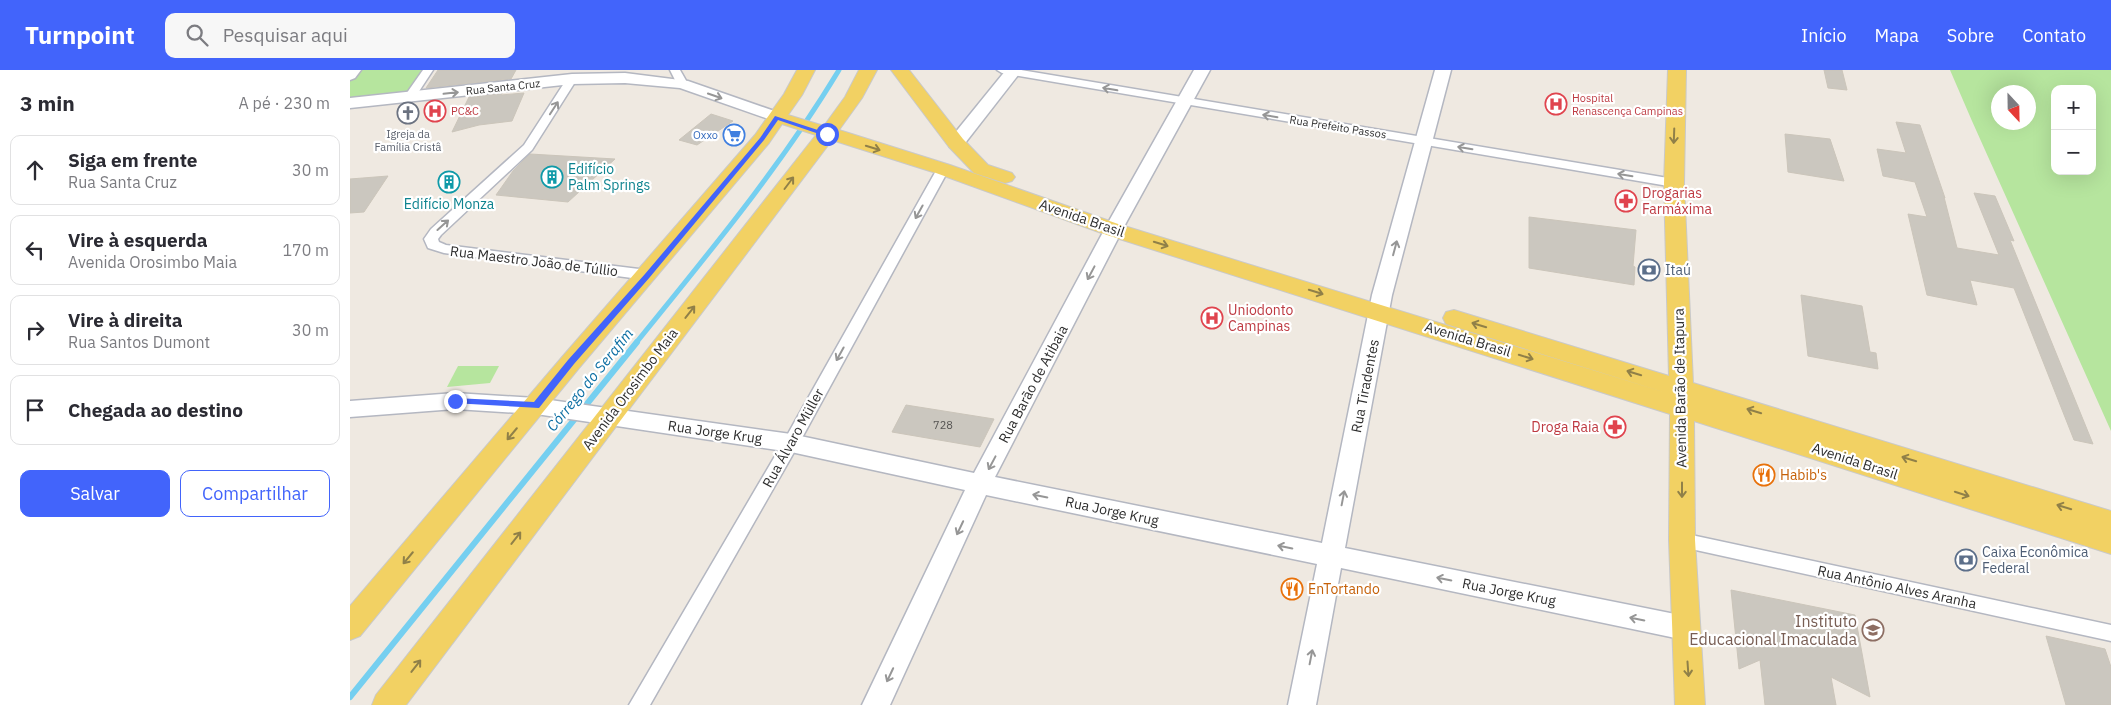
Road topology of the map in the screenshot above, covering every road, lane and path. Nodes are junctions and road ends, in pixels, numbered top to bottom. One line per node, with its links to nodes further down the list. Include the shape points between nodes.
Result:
1 (353, 70): 12 (main road)
2 (428, 70): 16 (street)
3 (649, 70): 14 (main road)
4 (806, 70): 19 (main road)
5 (868, 70): 20 (main road, Avenida Orosimbo Maia, via 853,98)
6 (882, 70): 24 (main road, via 950,154)
7 (900, 70): 22 (main road, Avenida Brasil)
8 (1202, 70): 17 (main road, Rua Barão de Atibaia)
9 (1443, 70): 21 (main road, Rua Tiradentes)
10 (1678, 70): 25 (main road, Avenida Barão de Itapura, one-way to 25)
11 (1010, 71): 17 (street, Rua Prefeito Passos, one-way to 11); 22 (main road)
12 (350, 75)
13 (679, 77): 14 (main road, Rua Santa Cruz); 19 (main road, Rua Santa Cruz, one-way to 19)
14 (625, 78): 15 (main road, Rua Santa Cruz)
15 (572, 79): 16 (main road, Rua Santa Cruz, one-way to 15); 27 (street, Rua Maestro João de Túllio, one-way to 15, via 433,245 436,232 528,147)
16 (410, 97): 18 (main road, Rua Santa Cruz)
17 (1184, 102): 21 (street, Rua Prefeito Passos, one-way to 17); 26 (main road, Rua Barão de Atibaia)
18 (350, 103)
19 (781, 119): 20 (main road, Rua Santa Cruz); 27 (main road)
20 (822, 133): 23 (main road, Avenida Brasil, one-way to 23); 32 (main road, Avenida Orosimbo Maia, one-way to 20)
21 (1424, 142): 25 (street, Rua Prefeito Passos, one-way to 21); 28 (main road, Rua Tiradentes, one-way to 21)
22 (956, 143): 24 (main road, Avenida Brasil)
23 (943, 169): 26 (main road, Avenida Brasil); 33 (street, Rua Álvaro Müller, one-way to 33)
24 (981, 169): 26 (main road, Avenida Brasil)
25 (1674, 183): 29 (main road, Avenida Barão de Itapura)
26 (1118, 222): 28 (main road, Avenida Brasil); 34 (main road, Rua Barão de Atibaia, one-way to 34)
27 (647, 276): 30 (main road, via 571,362)
28 (1381, 304): 29 (main road, Avenida Brasil); 38 (main road, Rua Tiradentes, one-way to 28)
29 (1681, 397): 35 (main road, Avenida Brasil, one-way to 29); 36 (main road, Avenida Barão de Itapura, one-way to 36); 37 (main road, Avenida Brasil, one-way to 37)
30 (543, 407): 31 (main road, Rua Jorge Krug, via 455,401); 32 (main road, Rua Jorge Krug); 39 (main road, one-way to 39)
31 (350, 409)
32 (602, 416): 33 (main road, Rua Jorge Krug); 42 (main road, Avenida Orosimbo Maia, one-way to 32)
33 (791, 443): 34 (main road, Rua Jorge Krug); 43 (street, Rua Álvaro Müller)
34 (980, 484): 38 (main road, Rua Jorge Krug, one-way to 34); 44 (main road, Rua Barão de Atibaia, one-way to 44)
35 (2111, 522)
36 (1682, 540): 40 (main road, Avenida Barão de Itapura); 41 (street, Rua Antônio Alves Aranha)
37 (2111, 542)
38 (1331, 556): 40 (main road, Rua Jorge Krug, one-way to 38); 45 (main road, Rua Tiradentes, one-way to 38)
39 (350, 627)
40 (1685, 628): 46 (main road, Avenida Barão de Itapura, one-way to 46)
41 (2111, 633)
42 (387, 705)
43 (640, 705)
44 (876, 705)
45 (1302, 705)
46 (1690, 705)

